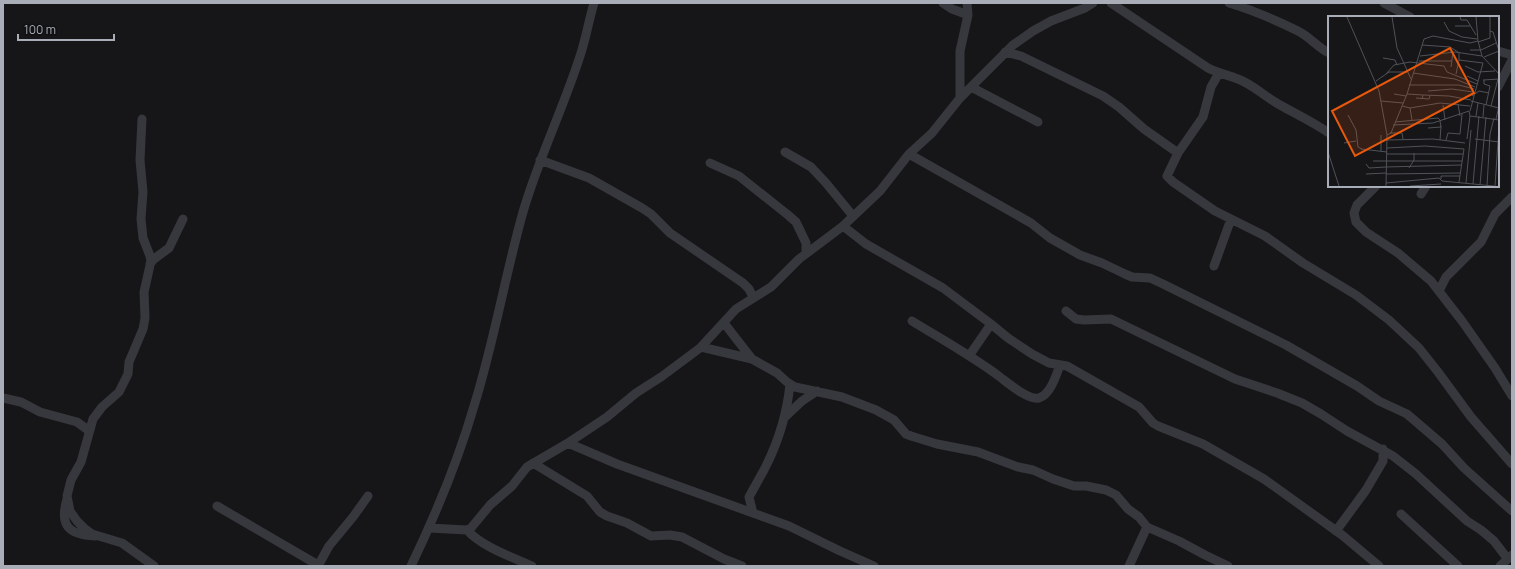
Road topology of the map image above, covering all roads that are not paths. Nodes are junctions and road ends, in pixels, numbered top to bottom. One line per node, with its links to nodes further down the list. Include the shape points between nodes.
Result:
1 (594, 3): 25 (street, via 582,52)
2 (943, 3): 8 (street)
3 (968, 3): 8 (street)
4 (1093, 3): 11 (street, via 1033,31)
5 (1111, 3): 15 (street)
6 (1228, 3): 12 (street, via 1264,15 1300,32 1322,50)
7 (1384, 3): 9 (street)
8 (968, 15): 18 (street, via 960,51)
9 (1408, 16)
10 (1499, 51): 13 (street)
11 (1005, 52): 17 (street); 23 (street, via 1021,56 1103,96)
12 (1328, 52)
13 (1512, 55)
14 (1512, 60): 16 (street)
15 (1219, 73): 21 (street, via 1257,88 1278,104); 23 (street, via 1211,87 1203,117)
16 (1499, 85)
17 (971, 86): 18 (street); 20 (street)
18 (960, 98): 24 (street, via 932,133)
19 (142, 119): 36 (street, via 141,219)
20 (1038, 122)
21 (1328, 131)
22 (785, 152): 31 (street, via 811,167)
23 (1178, 153): 33 (street, via 1167,176 1200,201)
24 (909, 154): 31 (street, via 880,191); 62 (street, via 1031,223 1050,238 1080,255 1132,277 1150,278 1163,284 1292,348 1379,401 1407,414)
25 (540, 160): 39 (street, via 590,178 642,208 670,233 743,283); 65 (street, via 523,213 474,406 461,448)
26 (710, 163): 35 (street, via 739,176 762,193 796,222)
27 (1375, 187): 38 (street, via 1357,205 1354,213 1356,222 1366,232 1398,253)
28 (1425, 187): 29 (street)
29 (1421, 194)
30 (1512, 197): 38 (street, via 1495,214 1481,242 1446,277)
31 (853, 216): 34 (street)
32 (183, 219): 36 (street, via 169,248)
33 (1231, 219): 37 (street); 59 (street, via 1265,236 1356,295 1403,332)
34 (843, 226): 35 (street); 43 (street, via 866,244 943,288)
35 (811, 244): 39 (street, via 806,253 771,287)
36 (150, 264): 53 (street, via 144,292 143,329 129,362 128,374 119,392 102,407 93,418)
37 (1214, 266)
38 (1439, 291): 50 (street, via 1495,368)
39 (753, 297): 42 (street, via 736,309)
40 (1066, 311): 55 (street, via 1084,320 1111,319 1235,379 1302,403)
41 (912, 321): 45 (street)
42 (724, 323): 44 (street); 46 (street)
43 (991, 324): 45 (street); 47 (street, via 1032,354)
44 (701, 347): 46 (street); 54 (street)
45 (969, 356): 47 (street, via 1028,397 1035,398 1040,398 1047,392)
46 (752, 359): 48 (street, via 777,373)
47 (1060, 366): 68 (street, via 1067,366 1138,407 1158,426 1203,444 1247,468)
48 (790, 384): 49 (street); 52 (street)
49 (817, 392): 52 (street, via 799,404); 66 (street, via 842,397 876,410 894,420 911,436 978,452 1074,486 1106,490 1140,517)
50 (1512, 396)
51 (3, 398): 53 (street)
52 (784, 419): 63 (street, via 773,450 749,497)
53 (90, 427): 71 (street, via 81,462 71,480 67,496 70,510 77,521 92,534 122,543)
54 (568, 443): 58 (street); 63 (street, via 617,464)
55 (1383, 450): 56 (street); 57 (street)
56 (1393, 456): 57 (street); 69 (street)
57 (1383, 461): 68 (street, via 1366,490)
58 (534, 463): 67 (street, via 522,472 512,486); 74 (street, via 587,496 600,512 607,516 651,536 682,537)
59 (1512, 464)
60 (368, 496): 70 (street, via 329,546)
61 (217, 506): 70 (street)
62 (1512, 511)
63 (753, 513): 75 (street, via 789,526)
64 (1401, 514): 79 (street)
65 (429, 528): 67 (street); 72 (street)
66 (1147, 528): 76 (street); 77 (street)
67 (467, 530): 73 (street, via 491,547)
68 (1336, 531): 78 (street)
69 (1510, 557): 80 (street)
70 (318, 565)
71 (154, 566)
72 (411, 566)
73 (532, 566)
74 (742, 566)
75 (874, 566)
76 (1129, 566)
77 (1228, 566)
78 (1378, 566)
79 (1458, 566)
80 (1500, 566)

